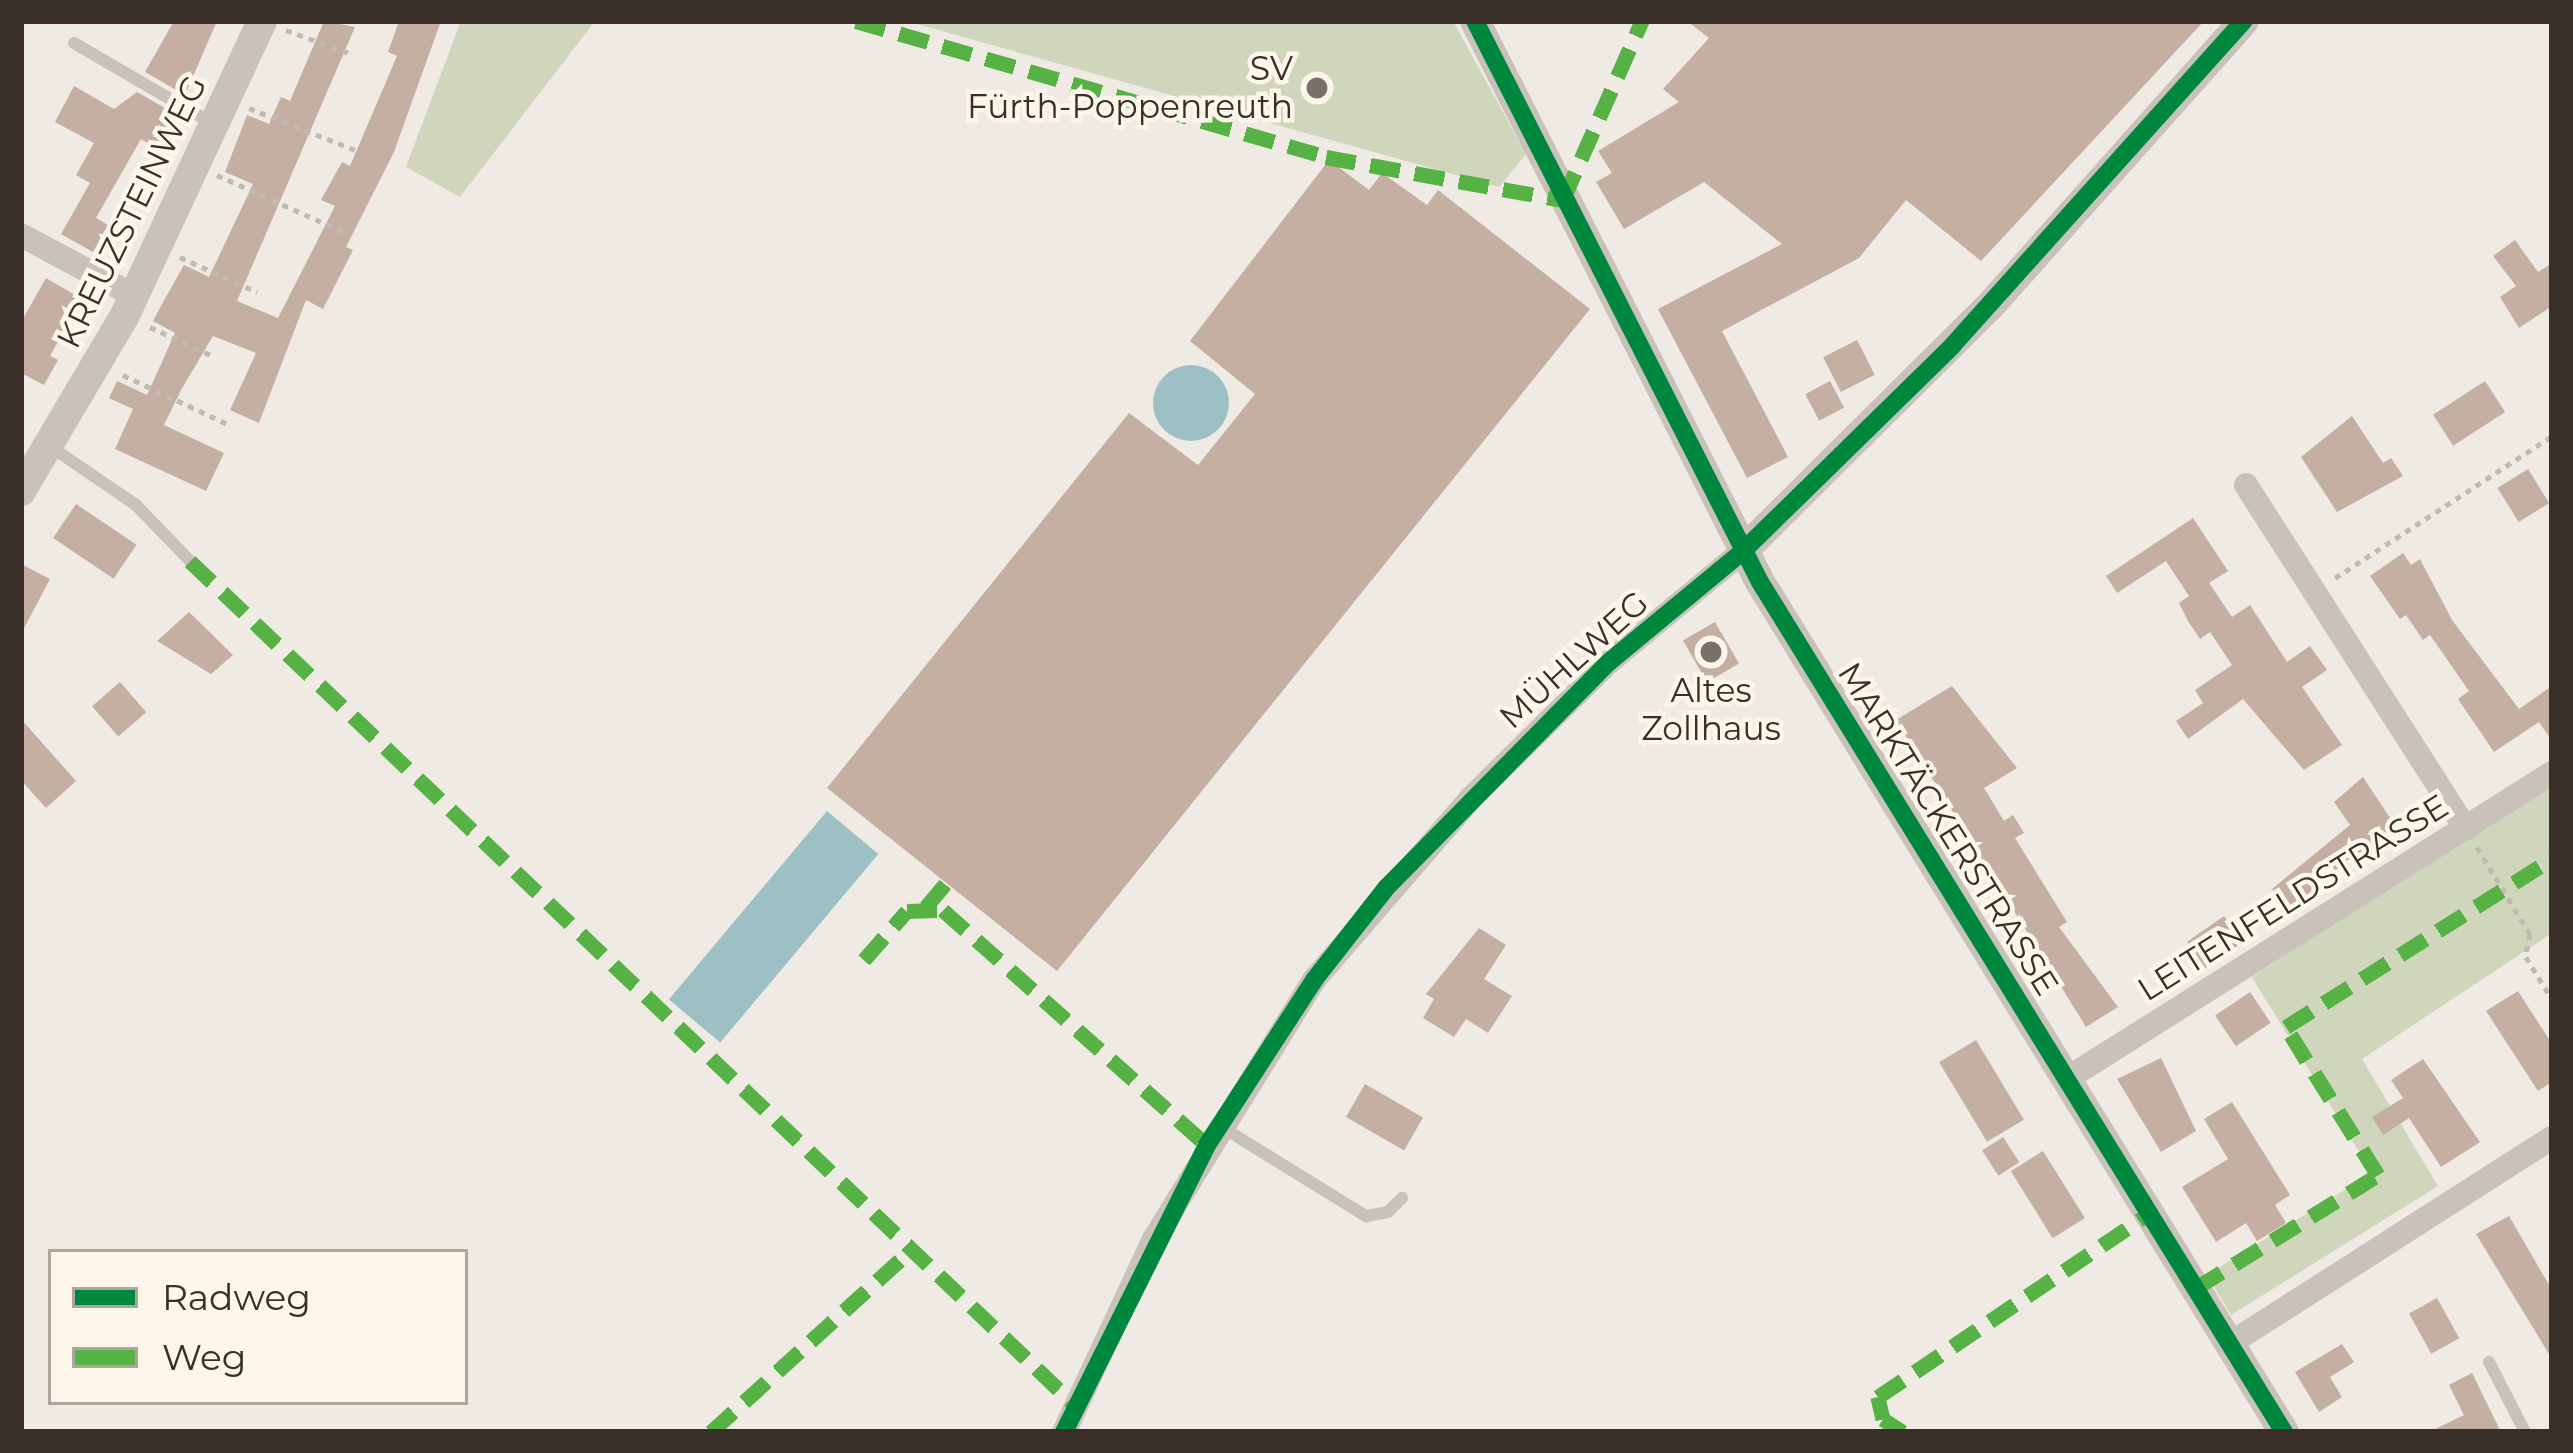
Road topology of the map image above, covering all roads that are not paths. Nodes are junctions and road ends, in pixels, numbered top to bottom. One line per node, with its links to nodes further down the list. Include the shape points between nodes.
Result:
1 (1475, 21): 11 (street, MARKTÄCKERSTRASSE)
2 (2244, 21): 11 (street, MÜHLWEG, via 1989,307)
3 (271, 24): 5 (street, KREUZSTEINWEG)
4 (74, 43): 5 (lane)
5 (222, 113): 7 (street, KREUZSTEINWEG)
6 (21, 235): 7 (street)
7 (130, 305): 8 (street, KREUZSTEINWEG)
8 (50, 446): 10 (street, KREUZSTEINWEG); 12 (lane, via 136,506)
9 (2246, 485): 14 (street)
10 (21, 491)
11 (1743, 551): 15 (street, MARKTÄCKERSTRASSE); 16 (street, MÜHLWEG, via 1609,662 1387,887)
12 (190, 561)
13 (2552, 772): 14 (street, LEITENFELDSTRASSE)
14 (2466, 830): 15 (street, LEITENFELDSTRASSE)
15 (2068, 1078): 19 (street, MARKTÄCKERSTRASSE)
16 (1220, 1126): 18 (lane, via 1366,1216 1388,1212); 21 (street, MÜHLWEG, via 1154,1239)
17 (2552, 1138): 19 (street)
18 (1402, 1198)
19 (2230, 1343): 22 (street, MARKTÄCKERSTRASSE)
20 (2489, 1362): 23 (lane)
21 (1064, 1432)
22 (2284, 1432)
23 (2525, 1432)

